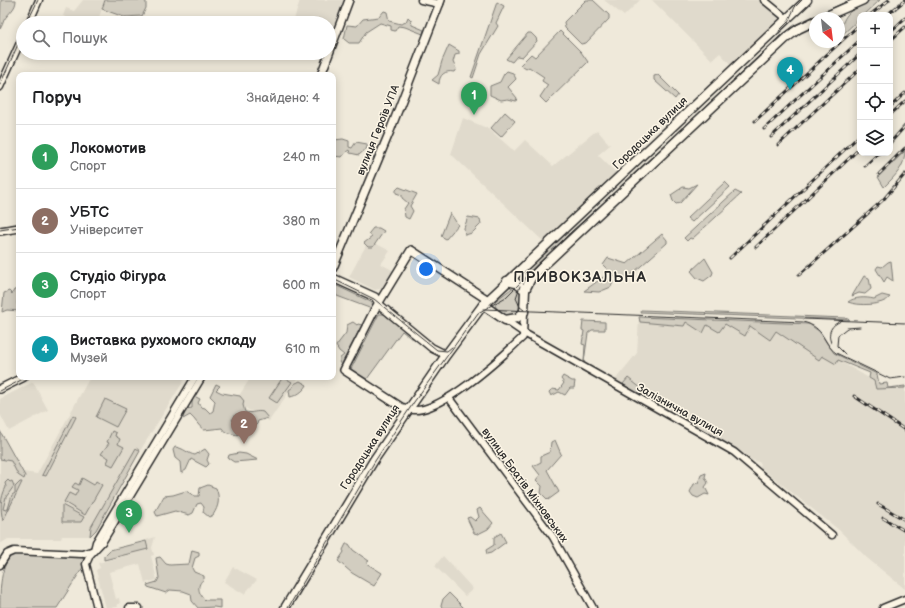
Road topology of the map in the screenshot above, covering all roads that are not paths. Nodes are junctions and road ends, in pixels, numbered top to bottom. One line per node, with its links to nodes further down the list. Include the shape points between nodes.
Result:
1 (39, 0): 9 (street)
2 (349, 0): 12 (main road)
3 (420, 0): 7 (street)
4 (764, 0): 10 (street)
5 (807, 0): 10 (main road, Городоцька вулиця)
6 (863, 0): 8 (main road)
7 (440, 2): 19 (main road, вулиця Героїв УПА)
8 (836, 12)
9 (32, 16)
10 (786, 18): 21 (main road, Городоцька вулиця)
11 (809, 24): 22 (main road, via 785,39 544,265 531,278)
12 (336, 35)
13 (16, 52): 16 (street)
14 (327, 60): 15 (main road)
15 (322, 72)
16 (0, 87)
17 (16, 228): 18 (main road)
18 (0, 231)
19 (336, 261)
20 (336, 279): 24 (main road, via 375,297)
21 (507, 281): 22 (main road, via 516,283); 23 (main road)
22 (525, 290): 25 (main road)
23 (486, 302): 24 (main road, via 411,250); 26 (main road); 28 (main road, Городоцька вулиця)
24 (378, 303): 28 (main road, via 432,348); 34 (main road, via 344,370 401,407)
25 (524, 312): 26 (main road, via 517,318); 27 (street)
26 (505, 320): 27 (street, Залізнична вулиця)
27 (524, 333): 33 (street, via 524,337 491,367); 35 (street, Залізнична вулиця, via 734,452)
28 (446, 355): 34 (main road, Городоцька вулиця)
29 (18, 380): 32 (main road)
30 (193, 380): 36 (street, via 99,535)
31 (200, 380): 36 (street, via 103,541)
32 (0, 389)
33 (448, 398): 34 (street, via 426,408); 43 (street, вулиця Братів Міхновських, via 553,537)
34 (411, 410): 42 (main road, Городоцька вулиця, via 356,488)
35 (832, 535)
36 (94, 550): 37 (street, via 82,554 14,551 7,554); 39 (street, via 86,564)
37 (0, 565)
38 (905, 599): 44 (street)
39 (97, 608)
40 (129, 608): 41 (street)
41 (139, 608)
42 (285, 608)
43 (593, 608)
44 (883, 608)

